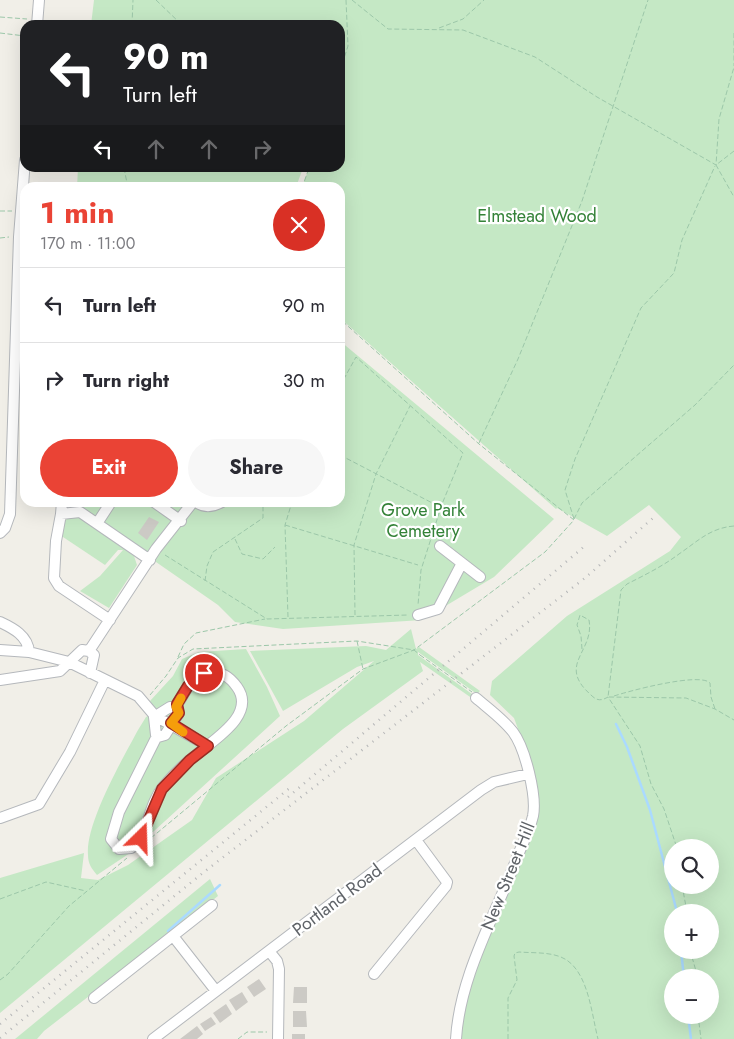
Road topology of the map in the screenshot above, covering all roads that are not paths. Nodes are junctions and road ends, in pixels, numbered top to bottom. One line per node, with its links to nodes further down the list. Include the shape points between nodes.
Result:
1 (39, 0): 2 (street)
2 (37, 20)
3 (20, 210): 12 (street, via 10,514)
4 (62, 507): 9 (street)
5 (79, 507): 9 (street); 11 (street)
6 (108, 507): 11 (street)
7 (161, 507): 10 (street)
8 (191, 507): 10 (street)
9 (61, 514): 18 (street, via 54,578 59,586)
10 (181, 521): 14 (street)
11 (98, 522): 14 (street)
12 (0, 534)
13 (440, 546): 15 (street)
14 (150, 560): 18 (street)
15 (462, 563): 16 (street); 17 (street, via 438,609)
16 (480, 576)
17 (418, 615)
18 (110, 620): 22 (street)
19 (0, 622): 21 (street, via 26,640)
20 (0, 650): 21 (street)
21 (29, 652): 23 (street)
22 (89, 652): 23 (street, via 78,652); 24 (street, via 94,658)
23 (69, 662): 24 (street); 25 (street, via 60,670)
24 (90, 673): 26 (street)
25 (0, 680)
26 (105, 680): 29 (street, via 146,704); 34 (street, via 70,752 39,804)
27 (474, 695): 33 (street, New Street Hill, via 514,733)
28 (176, 707): 29 (street, via 164,709); 30 (street, via 179,713); 32 (street, via 191,682 204,673 224,674 237,687 242,702 239,713 222,736)
29 (155, 716): 30 (street); 31 (street)
30 (171, 723): 31 (street, via 165,735); 32 (street)
31 (157, 736): 32 (street, via 116,819 111,839 119,849 131,848 138,842 162,789)
32 (208, 746)
33 (528, 774): 35 (street, Portland Road, via 494,782); 44 (street, New Street Hill, via 534,804 532,817 467,982)
34 (0, 818)
35 (416, 840): 38 (street, Portland Road); 39 (street, via 447,882 446,886)
36 (212, 905): 37 (street)
37 (173, 936): 40 (street); 41 (street)
38 (270, 951): 40 (street, Portland Road); 42 (street, via 279,969)
39 (374, 974)
40 (216, 991): 43 (street, Portland Road)
41 (94, 998)
42 (278, 1035)
43 (153, 1039)
44 (456, 1039)

